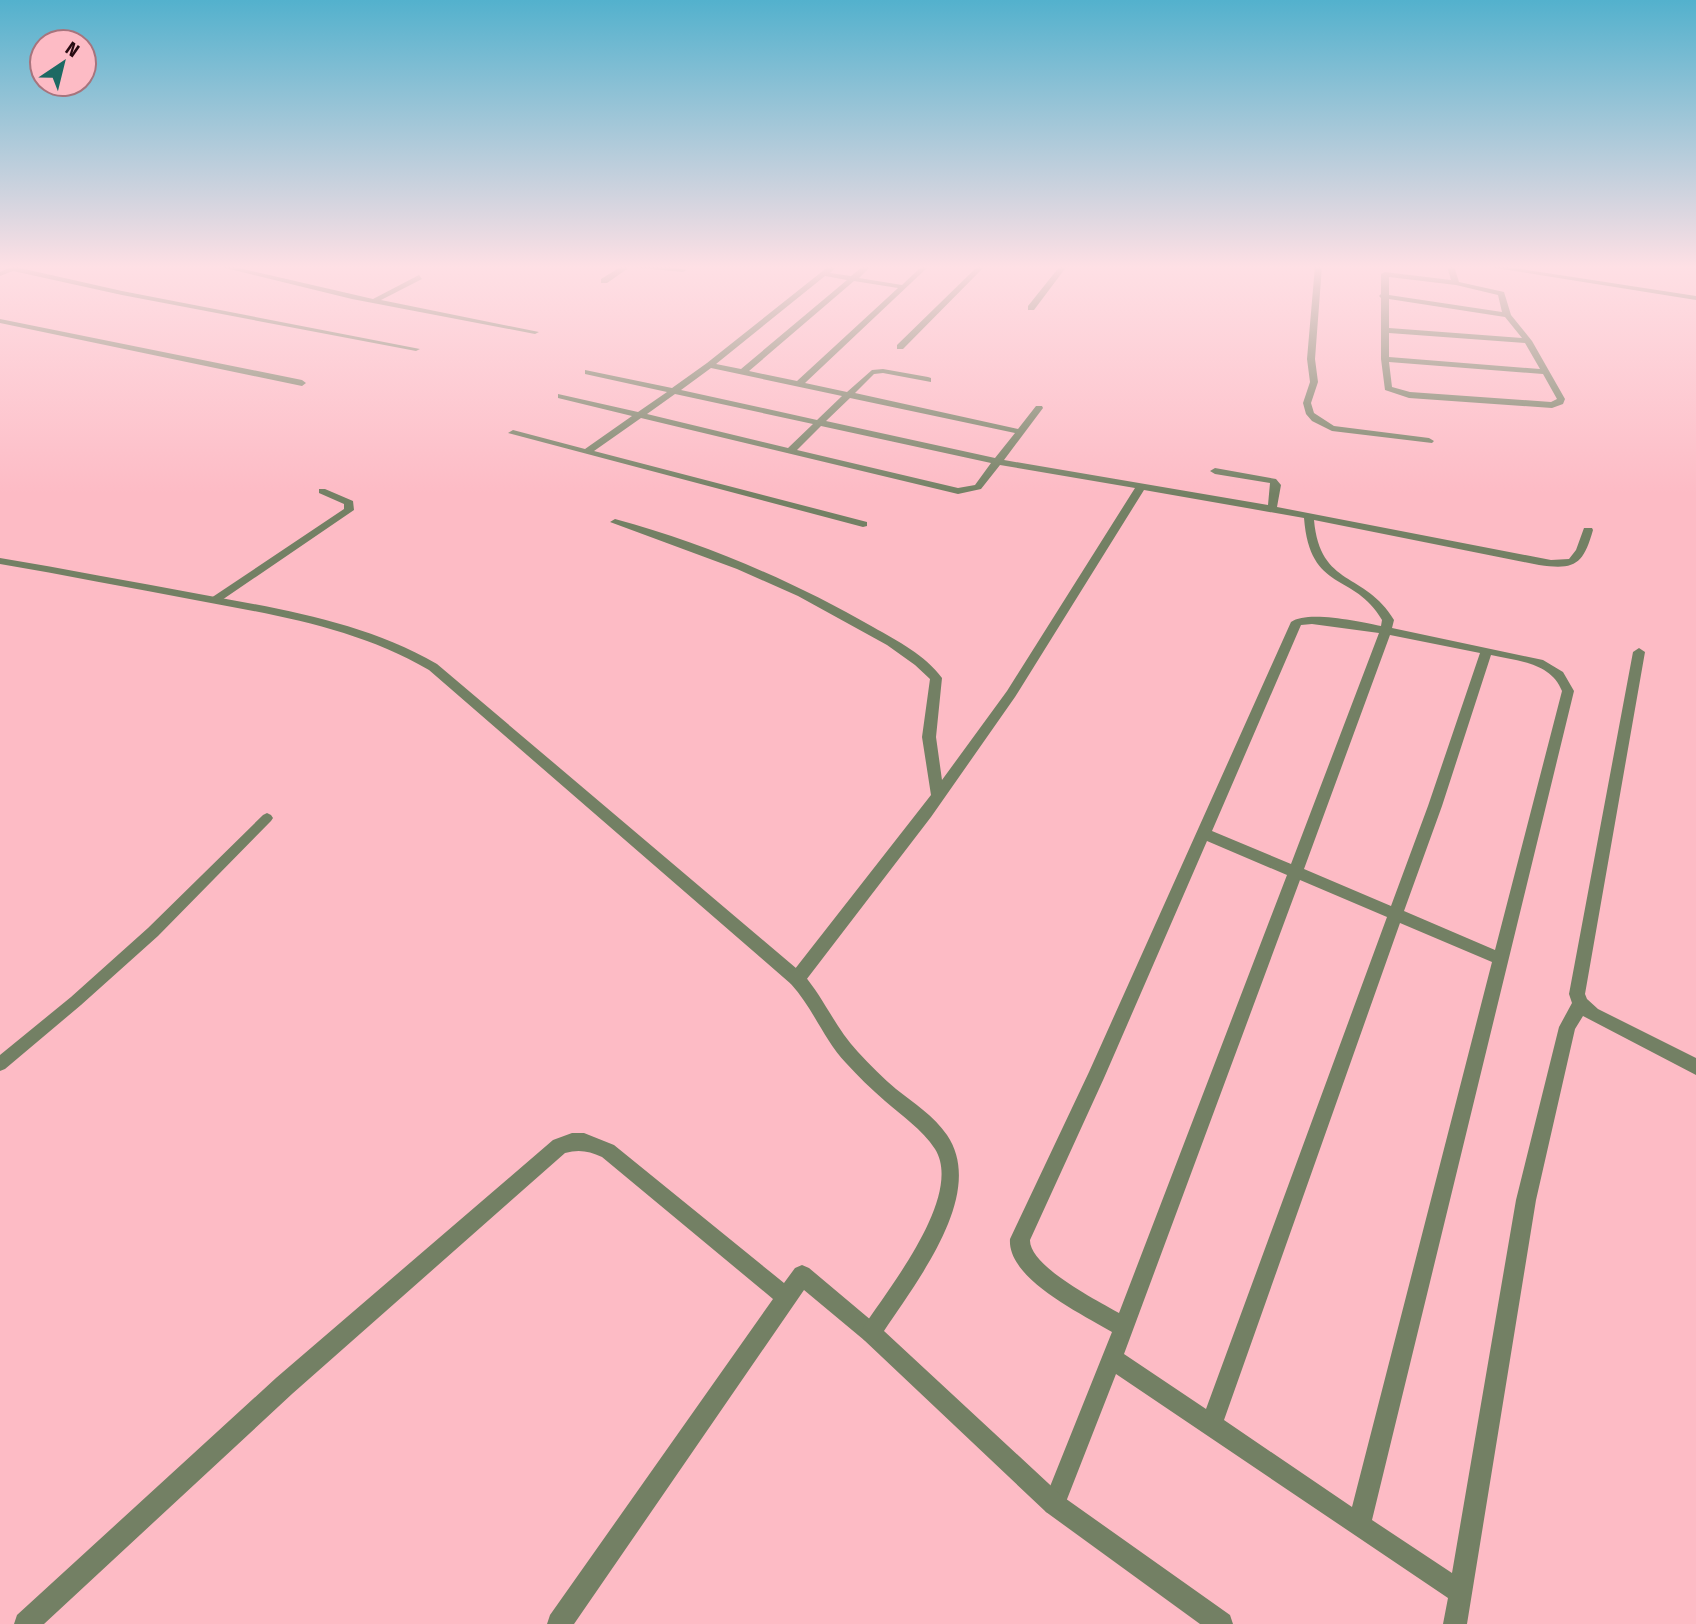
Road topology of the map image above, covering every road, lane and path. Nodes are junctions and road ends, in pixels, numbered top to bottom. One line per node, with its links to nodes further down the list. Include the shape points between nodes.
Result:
1 (1528, 341): 16 (street)
2 (101, 342): 18 (street)
3 (378, 342): 11 (street)
4 (739, 342): 13 (street)
5 (779, 342): 15 (street)
6 (844, 342): 19 (street)
7 (905, 342): 10 (street)
8 (1312, 342): 28 (street, via 1314,382 1307,403 1315,419 1332,428)
9 (1386, 342): 12 (street)
10 (900, 347)
11 (416, 349)
12 (1385, 359): 16 (street); 16 (street, via 1388,388 1409,395 1557,404 1561,399)
13 (710, 365): 15 (street); 20 (street)
14 (588, 372): 20 (street)
15 (744, 372): 19 (street)
16 (1548, 372)
17 (928, 380): 21 (street, via 872,372)
18 (302, 383)
19 (800, 383): 21 (street)
20 (676, 390): 24 (street); 25 (street)
21 (848, 395): 25 (street); 26 (street)
22 (561, 396): 24 (street)
23 (1039, 408): 26 (street)
24 (640, 416): 29 (street); 30 (street)
25 (819, 421): 29 (street); 31 (street)
26 (1022, 432): 31 (street)
27 (513, 433): 30 (street)
28 (1429, 441)
29 (791, 450): 31 (street, via 958,491 978,487)
30 (587, 452): 38 (street)
31 (999, 461): 33 (street)
32 (1215, 471): 35 (street, via 1273,481)
33 (1141, 488): 35 (street); 45 (street, via 1012,694)
34 (322, 491): 41 (street, via 349,503 349,509)
35 (1272, 509): 36 (street)
36 (1309, 517): 39 (street, via 1559,565 1576,562); 42 (street, via 1320,561 1375,600 1388,620)
37 (615, 522): 45 (street, via 770,578 837,610 927,667 936,678 929,737)
38 (863, 524)
39 (1588, 530)
40 (0, 561): 41 (street)
41 (215, 600): 51 (street, via 349,629 406,649 433,667)
42 (1386, 631): 43 (street); 47 (street, via 1297,622); 48 (street)
43 (1486, 652): 49 (street); 50 (street, via 1544,664 1564,678 1569,691)
44 (1639, 652): 52 (street, via 1577,994)
45 (938, 796): 51 (street)
46 (267, 818): 53 (lane, via 153,932)
47 (1203, 833): 48 (street); 56 (street, via 1020,1239 1025,1260 1040,1273)
48 (1295, 872): 49 (street); 56 (street)
49 (1395, 914): 50 (street); 59 (street)
50 (1501, 959): 61 (street)
51 (797, 979): 57 (street, via 813,996 840,1044 940,1142 953,1177 932,1236)
52 (1581, 1004): 54 (street, via 1610,1025); 62 (street, via 1567,1027 1526,1200)
53 (0, 1064)
54 (1696, 1067)
55 (787, 1298): 57 (street, via 802,1275); 63 (street, via 608,1151 574,1140 559,1146 284,1386); 64 (street)
56 (1124, 1328): 58 (street)
57 (871, 1334): 60 (street)
58 (1112, 1358): 59 (street); 60 (street)
59 (1211, 1425): 61 (street)
60 (1054, 1504): 65 (street)
61 (1359, 1524): 62 (street)
62 (1461, 1593): 66 (street)
63 (26, 1624)
64 (559, 1624)
65 (1221, 1624)
66 (1455, 1624)

